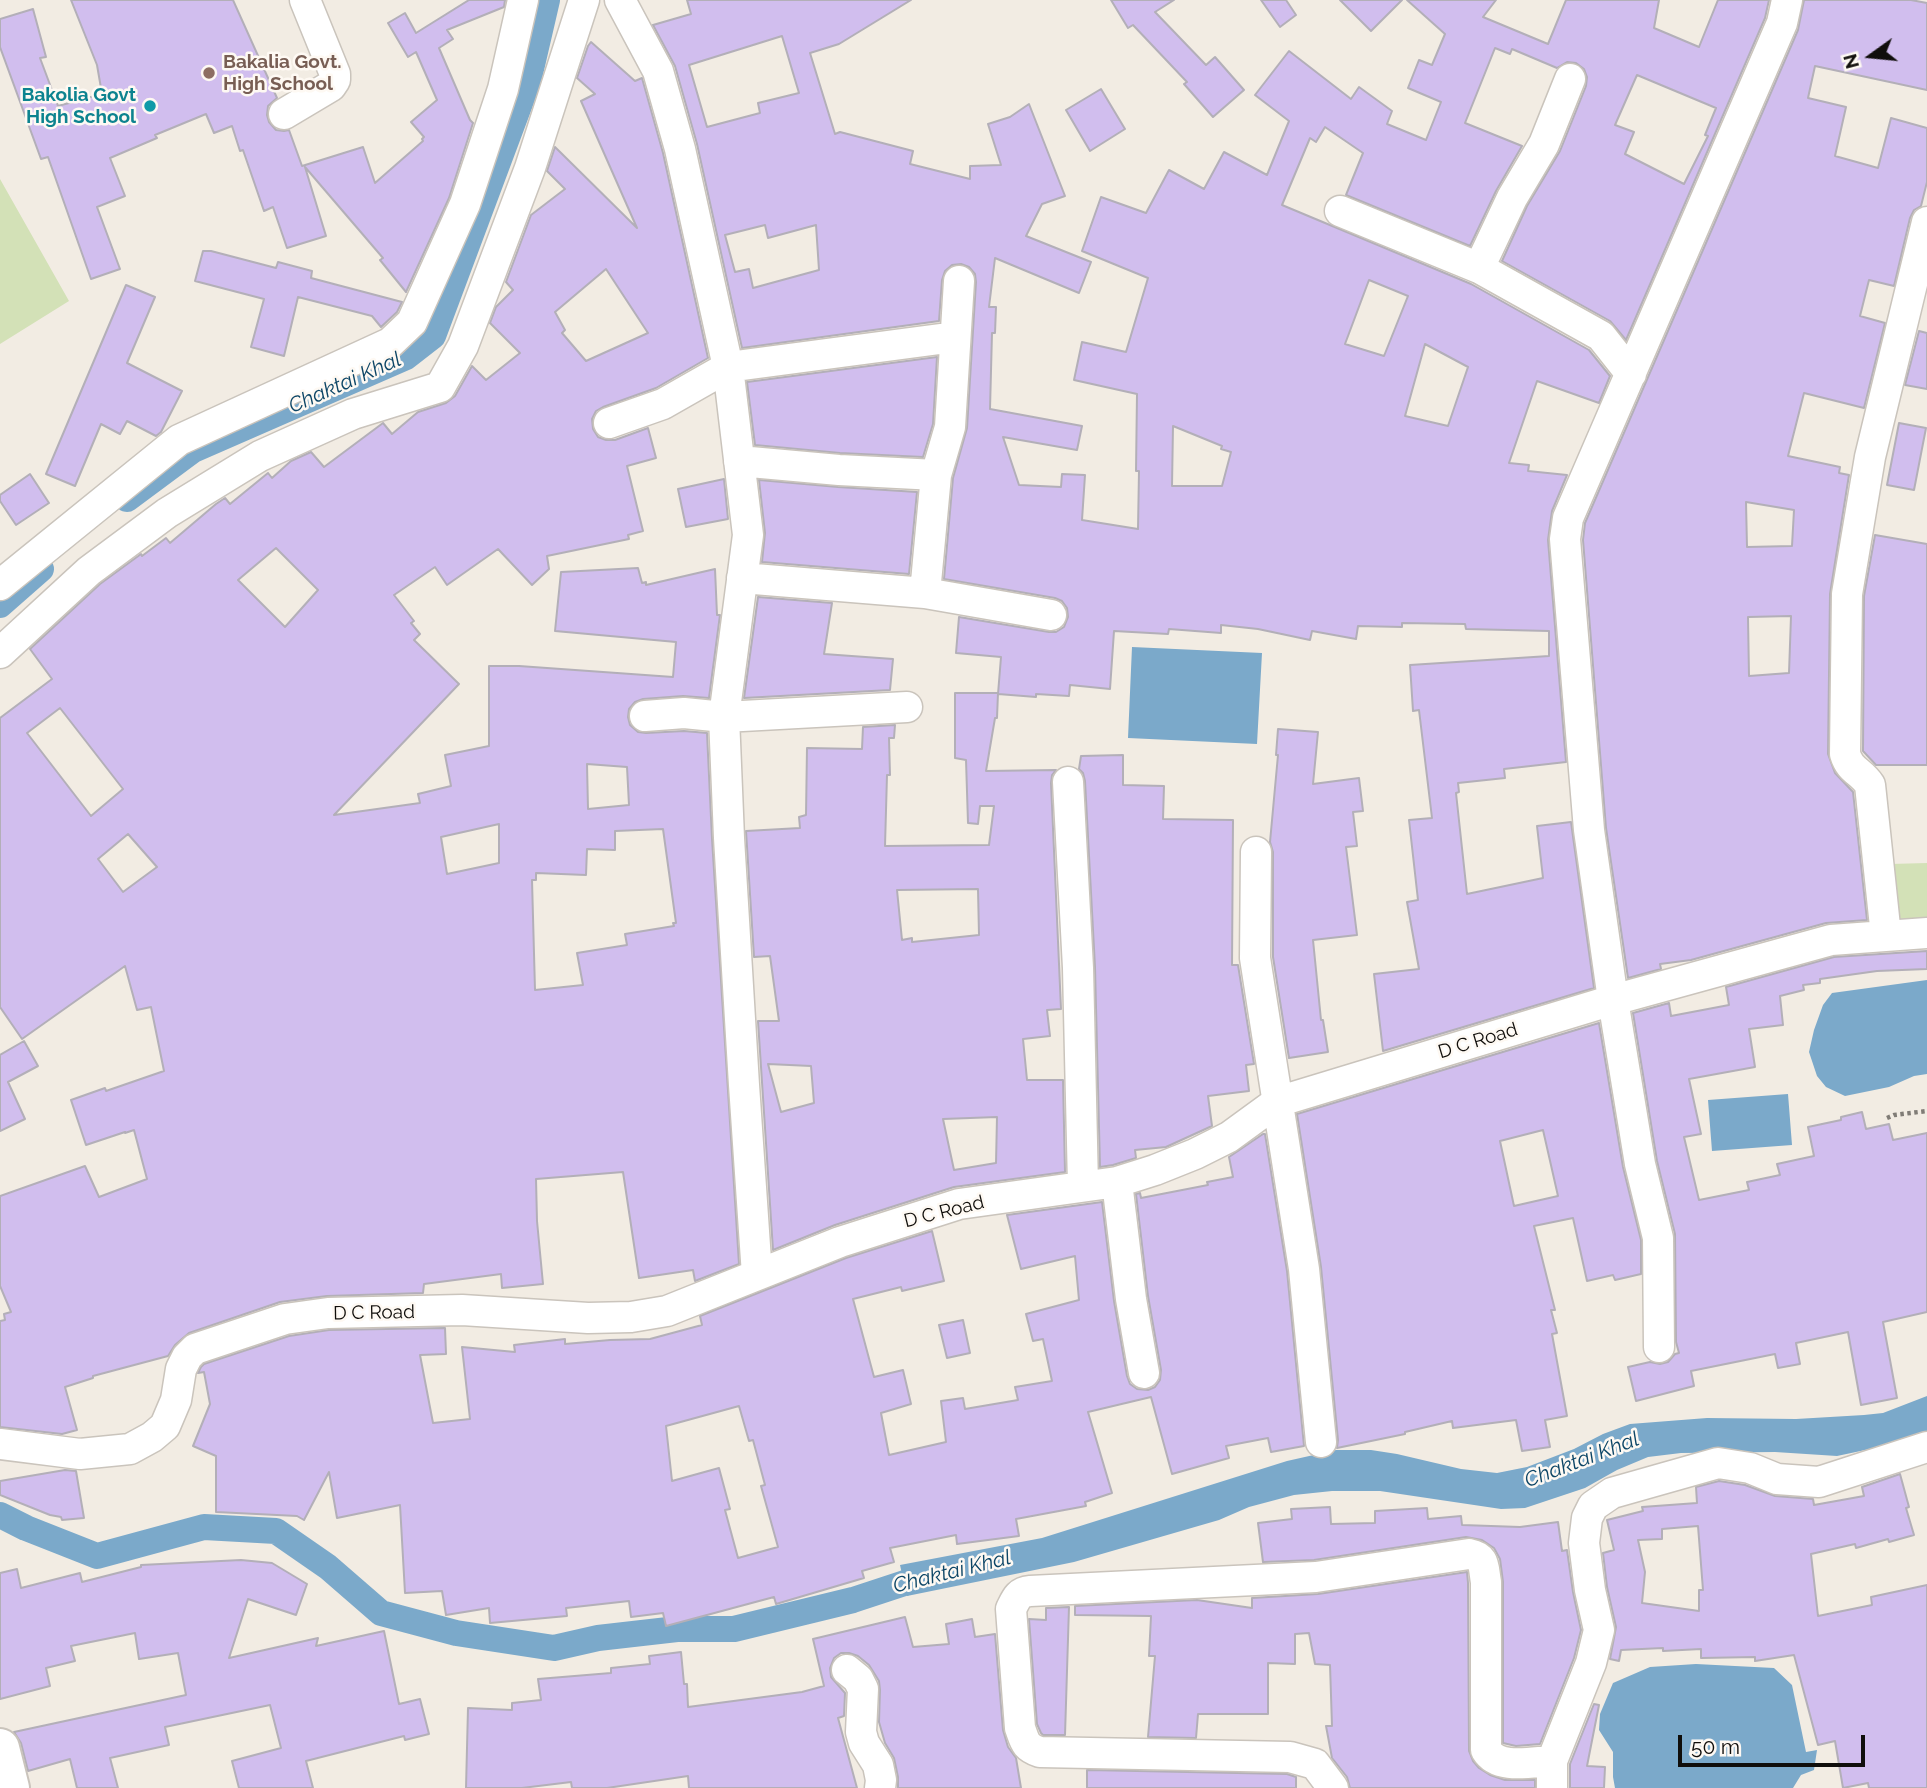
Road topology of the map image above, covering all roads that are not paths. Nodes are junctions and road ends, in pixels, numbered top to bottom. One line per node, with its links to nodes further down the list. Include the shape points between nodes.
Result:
1 (305, 0): 7 (street, via 335,80)
2 (523, 0): 19 (street, via 503,89 465,204 412,321 390,343 178,440)
3 (584, 0): 22 (street, via 530,168 463,346 440,387 353,414 260,456 167,513 89,570)
4 (620, 0): 13 (street, via 658,71)
5 (1787, 0): 14 (street, via 1782,23)
6 (1570, 79): 10 (street, via 1544,144)
7 (284, 114)
8 (1340, 211): 10 (street)
9 (1927, 222): 29 (street, via 1870,457 1847,594 1845,754 1848,764 1870,785)
10 (1479, 268): 14 (street, via 1601,336)
11 (959, 281): 12 (street)
12 (955, 337): 13 (street); 17 (street, via 950,427)
13 (728, 367): 15 (street, via 663,404); 16 (street)
14 (1631, 374): 30 (street, via 1568,518 1564,539 1589,830)
15 (609, 423)
16 (739, 461): 17 (street); 18 (street, via 748,535)
17 (936, 474): 20 (street)
18 (742, 578): 20 (street); 25 (street)
19 (0, 586)
20 (925, 593): 21 (street)
21 (1051, 615)
22 (8, 645)
23 (907, 707): 25 (street)
24 (645, 716): 25 (street)
25 (724, 717): 34 (street)
26 (1069, 782): 33 (street)
27 (1256, 852): 31 (street, via 1255,958)
28 (1927, 933): 29 (street, D C Road)
29 (1886, 936): 30 (street, D C Road, via 1831,940)
30 (1613, 1000): 31 (street, D C Road); 35 (street, via 1640,1164 1658,1238)
31 (1277, 1102): 32 (street, D C Road, via 1218,1143); 37 (street, via 1304,1269)
32 (1117, 1182): 33 (street, D C Road); 36 (street)
33 (1083, 1186): 34 (street, D C Road, via 960,1204 840,1241)
34 (757, 1275): 38 (street, D C Road, via 667,1311 631,1317 462,1311 328,1313 285,1319 195,1349 181,1369 176,1400 165,1426 130,1449 80,1454)
35 (1660, 1347)
36 (1144, 1373)
37 (1321, 1442)
38 (0, 1444)
39 (1927, 1447): 42 (street, via 1819,1482 1777,1479 1750,1468 1718,1463 1612,1493 1593,1506 1584,1543 1598,1630)
40 (847, 1670): 44 (street, via 863,1689 861,1732 878,1765)
41 (0, 1748): 43 (street)
42 (1552, 1775): 45 (street, via 1501,1763 1486,1750 1486,1582 1477,1556 1316,1577 1030,1591 1017,1596 1011,1609 1020,1728 1030,1749 1290,1756 1315,1764)
43 (10, 1788)
44 (880, 1788)
45 (1333, 1788)

